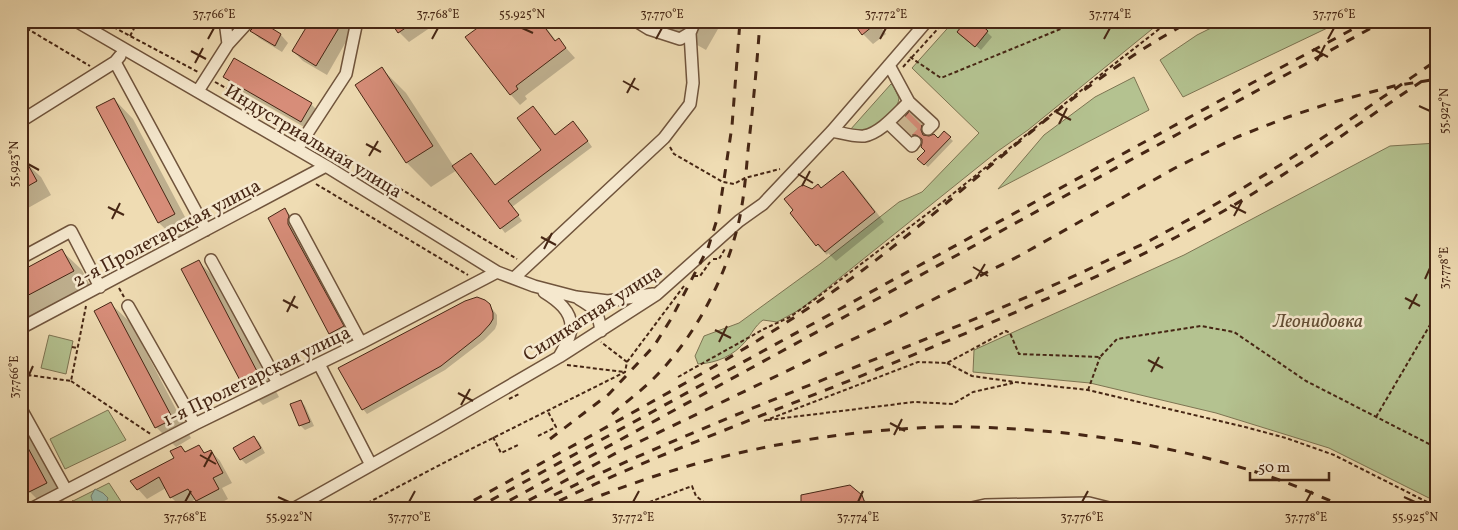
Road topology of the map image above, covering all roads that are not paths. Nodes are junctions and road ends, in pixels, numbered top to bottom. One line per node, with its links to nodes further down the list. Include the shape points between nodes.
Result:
1 (76, 21): 10 (street, Индустриальная улица)
2 (225, 21): 9 (street)
3 (249, 21): 9 (street)
4 (357, 21): 20 (street, via 346,74)
5 (636, 21): 8 (street, via 680,39)
6 (695, 21): 8 (street)
7 (927, 21): 12 (street, Силикатная улица)
8 (690, 33): 27 (street, via 693,83 690,104 664,138)
9 (228, 44): 13 (street)
10 (126, 50): 11 (street); 13 (street, Индустриальная улица)
11 (115, 62): 15 (street); 23 (street)
12 (889, 65): 14 (street); 18 (street, Силикатная улица)
13 (198, 91): 20 (street, Индустриальная улица)
14 (916, 111): 16 (street, via 932,124); 17 (street)
15 (21, 121)
16 (928, 129)
17 (898, 130): 18 (street, via 863,136); 19 (street, via 912,146)
18 (832, 131): 30 (street, Силикатная улица, via 763,204 739,221)
19 (915, 142)
20 (297, 149): 21 (street, Индустриальная улица)
21 (326, 166): 23 (street, 2-я Пролетарская улица); 26 (street, Индустриальная улица)
22 (295, 220): 35 (street)
23 (206, 230): 29 (street, 2-я Пролетарская улица)
24 (21, 258): 29 (street, via 72,231)
25 (211, 260): 38 (street)
26 (497, 272): 27 (street, Индустриальная улица); 35 (street, 1-я Пролетарская улица)
27 (514, 278): 28 (street, Индустриальная улица)
28 (534, 286): 31 (street, Индустриальная улица); 36 (street, Индустриальная улица, via 564,307 569,319 568,340)
29 (100, 288): 33 (street, 2-я Пролетарская улица)
30 (657, 294): 31 (street, Индустриальная улица, via 608,301); 34 (street, Силикатная улица)
31 (576, 297): 34 (street, Индустриальная улица, via 596,311)
32 (128, 306): 40 (street)
33 (21, 328)
34 (601, 331): 36 (street, Силикатная улица)
35 (361, 343): 37 (street, 1-я Пролетарская улица)
36 (558, 357): 41 (street, Силикатная улица)
37 (319, 364): 38 (street, 1-я Пролетарская улица); 41 (street)
38 (278, 383): 40 (street, 1-я Пролетарская улица)
39 (21, 409): 42 (street)
40 (195, 424): 42 (street, 1-я Пролетарская улица)
41 (371, 465): 44 (street, Силикатная улица)
42 (66, 490): 43 (street, 1-я Пролетарская улица)
43 (30, 509)
44 (293, 509)
45 (967, 509): 46 (street, via 985,505 1089,503)
46 (1113, 509)

